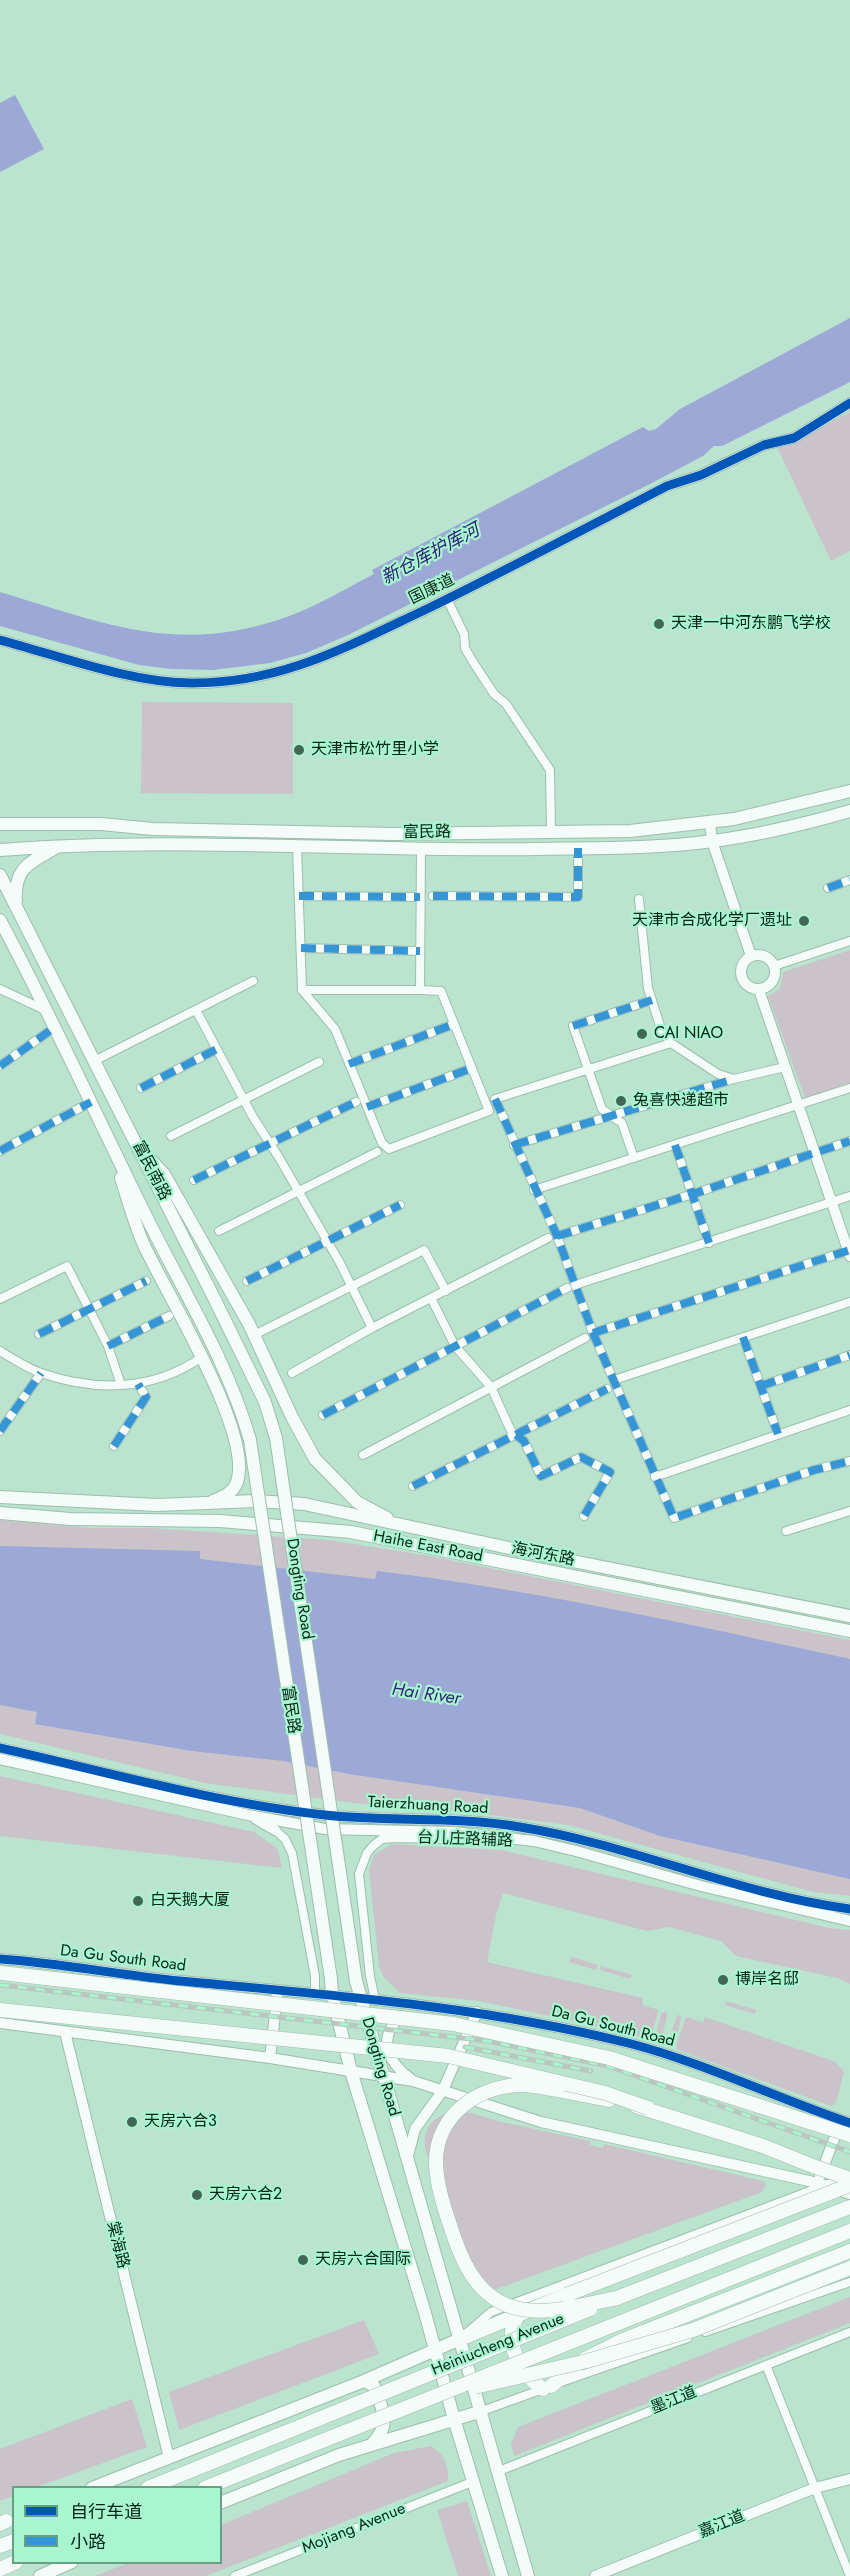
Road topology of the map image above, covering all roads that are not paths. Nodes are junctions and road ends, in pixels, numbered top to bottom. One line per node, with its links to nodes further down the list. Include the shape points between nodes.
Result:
1 (850, 403): 2 (street, 国康道, via 794,438 764,445 667,486)
2 (447, 599): 3 (street, 国康道, via 306,665 260,677 212,683 158,681); 8 (street, via 473,662 550,771)
3 (0, 640)
4 (850, 791): 6 (main road, 富民路, via 794,807)
5 (850, 811): 9 (main road, 富民路, via 796,826)
6 (710, 823): 8 (main road, 富民路, via 630,831); 9 (street)
7 (0, 824): 8 (main road, 富民路, via 392,834)
8 (551, 832)
9 (712, 841): 12 (main road, 富民路); 27 (street)
10 (57, 847): 11 (main road, 富民路); 14 (main road, 富民路); 22 (main road, via 22,869 16,880)
11 (297, 848): 13 (main road, 富民路); 18 (street)
12 (578, 848): 13 (main road, 富民路); 19 (street, via 578,897)
13 (421, 849): 20 (street)
14 (0, 850)
15 (0, 875): 22 (main road)
16 (850, 880): 17 (street)
17 (828, 888)
18 (299, 896): 20 (street); 25 (street)
19 (433, 896)
20 (420, 897): 26 (street)
21 (639, 899): 34 (street)
22 (16, 909): 41 (main road, 富民南路)
23 (0, 920): 36 (main road, 富民南路)
24 (850, 941): 28 (street)
25 (301, 948): 26 (street); 31 (street)
26 (420, 951): 32 (street)
27 (752, 956): 28 (street, via 762,956); 33 (street, via 743,963 740,974 745,984)
28 (774, 966): 33 (street, via 772,981)
29 (253, 981): 35 (street)
30 (0, 989): 36 (street)
31 (302, 990): 32 (street); 43 (street, via 335,1029)
32 (420, 990): 37 (street, via 441,991)
33 (759, 990): 45 (street)
34 (652, 1000): 39 (street, via 661,1029); 47 (street, via 573,1026)
35 (196, 1010): 40 (street); 41 (street)
36 (47, 1011): 38 (main road, 富民南路)
37 (454, 1023): 43 (street); 46 (street)
38 (55, 1027): 44 (street); 52 (main road, 富民南路)
39 (671, 1043): 47 (street); 48 (street, via 718,1074)
40 (217, 1049): 49 (street); 51 (street)
41 (94, 1061): 62 (main road, 富民南路)
42 (319, 1062): 51 (street)
43 (349, 1064): 55 (street)
44 (0, 1066)
45 (785, 1067): 48 (street); 54 (street)
46 (472, 1068): 55 (street); 55 (street, via 489,1111 389,1149 382,1143)
47 (589, 1069): 56 (street, via 602,1109); 61 (street, via 495,1099)
48 (734, 1079): 56 (street)
49 (141, 1088)
50 (850, 1088): 54 (street)
51 (244, 1100): 57 (street); 59 (street)
52 (91, 1102): 63 (street); 66 (main road, 富民南路)
53 (356, 1102): 59 (street)
54 (798, 1105): 60 (street); 65 (street)
55 (367, 1107)
56 (611, 1115): 61 (street); 67 (street, via 622,1123)
57 (171, 1136)
58 (850, 1141): 65 (street)
59 (271, 1144): 68 (street); 70 (street)
60 (675, 1144): 67 (street); 71 (street)
61 (514, 1145): 69 (street)
62 (138, 1146): 92 (main road, via 164,1174); 113 (main road, 富民南路, via 265,1402)
63 (0, 1151)
64 (377, 1152): 70 (street)
65 (815, 1153): 71 (street); 73 (street)
66 (119, 1158): 99 (main road, via 127,1198 143,1243); 114 (main road, 富民南路, via 219,1359)
67 (634, 1158): 69 (street)
68 (194, 1180)
69 (534, 1190): 76 (street)
70 (299, 1192): 75 (street); 77 (street)
71 (693, 1194): 76 (street); 78 (street)
72 (850, 1196): 73 (street)
73 (832, 1203): 78 (street); 79 (street)
74 (400, 1204): 77 (street)
75 (219, 1231)
76 (553, 1237): 83 (street); 84 (street)
77 (327, 1242): 81 (street); 82 (street)
78 (709, 1243): 83 (street)
79 (849, 1252): 93 (street)
80 (146, 1281): 88 (street)
81 (247, 1281)
82 (351, 1286): 84 (street, via 424,1250); 90 (street); 92 (street)
83 (571, 1286): 93 (street); 96 (street)
84 (446, 1291): 85 (street)
85 (431, 1298): 90 (street); 96 (street)
86 (0, 1299): 88 (street, via 67,1266)
87 (850, 1302): 94 (street)
88 (89, 1309): 91 (street); 95 (street)
89 (169, 1316): 95 (street)
90 (372, 1328): 101 (street)
91 (39, 1334)
92 (254, 1335): 125 (main road, via 315,1459 357,1502)
93 (589, 1336): 102 (street); 106 (street)
94 (743, 1337): 102 (street); 105 (street)
95 (108, 1346): 104 (street)
96 (455, 1346): 106 (street); 109 (street)
97 (0, 1352): 100 (street)
98 (850, 1355): 105 (street)
99 (202, 1357): 103 (street, via 167,1377); 121 (main road, via 227,1409 238,1466 232,1491)
100 (41, 1373): 104 (street, via 77,1382); 110 (street)
101 (292, 1373)
102 (614, 1380): 118 (street)
103 (138, 1384): 104 (street); 115 (street, via 146,1397)
104 (121, 1385)
105 (761, 1386): 111 (street)
106 (491, 1387): 112 (street); 116 (street)
107 (607, 1389): 112 (street)
108 (850, 1410): 111 (street)
109 (323, 1415)
110 (0, 1431)
111 (778, 1434): 118 (street)
112 (516, 1435): 119 (street); 124 (street, via 524,1441 541,1476 581,1458 609,1472)
113 (276, 1438): 142 (main road, Dongting Road, bridge)
114 (250, 1440): 141 (main road, 富民路, bridge)
115 (114, 1446)
116 (363, 1455)
117 (850, 1461): 118 (street, via 674,1518)
118 (655, 1477)
119 (413, 1486)
120 (0, 1497): 121 (main road)
121 (200, 1504): 125 (main road, 海河东路, via 304,1504)
122 (850, 1512): 126 (street)
123 (0, 1513): 128 (main road, Haihe East Road, via 70,1519 220,1521 351,1532)
124 (584, 1516)
125 (401, 1525): 127 (main road, 海河东路)
126 (786, 1532)
127 (850, 1616)
128 (850, 1631)
129 (0, 1748): 135 (street, Taierzhuang Road, via 249,1804 326,1815 519,1826)
130 (0, 1759): 131 (street, Taierzhuang Road)
131 (248, 1815): 132 (street); 134 (street, Taierzhuang Road, via 325,1829 453,1832)
132 (275, 1830): 140 (street, via 292,1854)
133 (396, 1838): 134 (street, 台儿庄路辅路); 143 (street, Dongting Road, via 382,1839 373,1846 359,1874)
134 (534, 1842): 136 (street, Taierzhuang Road)
135 (850, 1910)
136 (850, 1921)
137 (0, 1959): 139 (street, Da Gu South Road)
138 (0, 1973): 156 (highway, Da Gu South Road, bridge, via 453,2024 609,2058)
139 (278, 1990): 140 (street, Da Gu South Road); 149 (street)
140 (315, 1993): 141 (street, Da Gu South Road)
141 (332, 1994): 142 (street, Da Gu South Road); 150 (main road, Dongting Road)
142 (360, 1998): 143 (street, Da Gu South Road); 151 (main road, Dongting Road)
143 (375, 1999): 144 (street, Da Gu South Road)
144 (423, 2006): 146 (street, Da Gu South Road); 152 (street, via 403,2014 388,2030 392,2060)
145 (0, 2010): 154 (highway, bridge, via 448,2056 605,2093)
146 (477, 2012): 153 (street); 155 (street, Da Gu South Road, via 662,2053)
147 (0, 2023): 148 (street)
148 (65, 2032): 149 (street); 179 (street, 棠海路)
149 (270, 2058): 150 (street)
150 (351, 2071): 151 (street); 171 (main road, Dongting Road)
151 (382, 2075): 152 (street); 157 (main road, Dongting Road)
152 (413, 2081): 153 (street)
153 (443, 2090): 157 (street, via 415,2129); 159 (street, via 541,2122)
154 (648, 2109): 158 (highway, bridge); 167 (highway, bridge, via 526,2085 492,2090 464,2103 452,2116 437,2151 440,2195 455,2241 468,2270 488,2294 517,2309 539,2310)
155 (846, 2121): 159 (street, Da Gu South Road)
156 (850, 2135)
157 (408, 2162): 170 (main road, Dongting Road)
158 (850, 2177): 159 (street, Heiniucheng Avenue)
159 (821, 2184): 161 (street); 170 (street, Heiniucheng Avenue, via 491,2312)
160 (850, 2185): 168 (highway, bridge)
161 (850, 2194)
162 (850, 2207): 167 (highway, Heiniucheng Avenue)
163 (850, 2230): 175 (highway, Heiniucheng Avenue, bridge)
164 (850, 2251): 174 (highway, via 623,2340 585,2359)
165 (850, 2268): 175 (highway, bridge, via 682,2333 587,2361)
166 (850, 2282): 174 (street)
167 (617, 2298): 184 (highway, Heiniucheng Avenue, bridge)
168 (518, 2315): 170 (highway); 174 (highway, via 511,2326 513,2349 531,2380)
169 (850, 2332): 172 (street, 墨江道)
170 (460, 2339): 171 (main road, Heiniucheng Avenue); 176 (main road, Dongting Road)
171 (435, 2349): 173 (main road, Heiniucheng Avenue); 177 (main road, Dongting Road)
172 (766, 2365): 180 (street, 墨江道); 186 (street)
173 (364, 2381): 178 (main road, via 374,2386 385,2425); 179 (main road, Heiniucheng Avenue)
174 (547, 2387): 176 (street)
175 (435, 2397): 185 (highway, Heiniucheng Avenue, bridge)
176 (482, 2411): 177 (main road); 180 (main road, Dongting Road)
177 (454, 2419): 178 (main road); 182 (main road, Dongting Road)
178 (372, 2444): 187 (main road)
179 (169, 2458): 183 (main road, Heiniucheng Avenue)
180 (498, 2471): 192 (main road, Dongting Road)
181 (850, 2479): 186 (street, 嘉江道)
182 (472, 2482): 190 (street, Mojiang Avenue); 191 (main road, Dongting Road)
183 (95, 2486)
184 (151, 2486)
185 (208, 2486)
186 (815, 2488): 193 (street, 嘉江道); 194 (street)
187 (222, 2502)
188 (67, 2564): 189 (main road)
189 (40, 2576)
190 (235, 2576)
191 (501, 2576)
192 (528, 2576)
193 (595, 2576)
194 (850, 2576)

